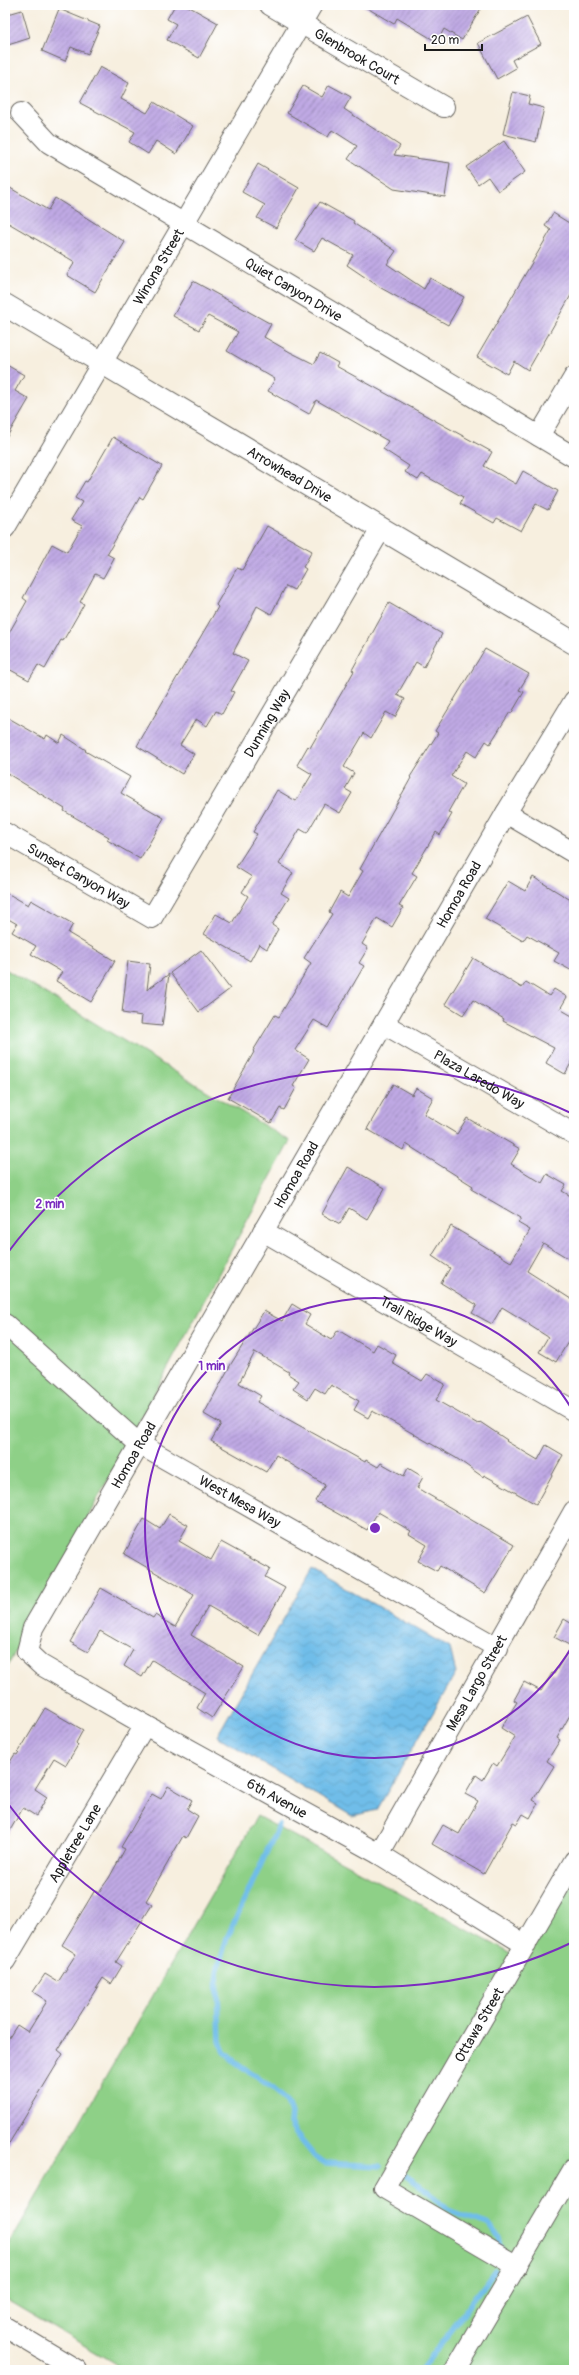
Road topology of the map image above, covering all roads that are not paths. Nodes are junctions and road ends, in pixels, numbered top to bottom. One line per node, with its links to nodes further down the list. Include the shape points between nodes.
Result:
1 (270, 5): 3 (street, Glenbrook Court)
2 (312, 5): 3 (street, Winona Street)
3 (301, 23): 4 (street, Glenbrook Court); 6 (street, Winona Street)
4 (444, 107)
5 (21, 113): 6 (street, Quiet Canyon Drive, via 49,143)
6 (184, 223): 8 (street, Winona Street); 10 (street, Quiet Canyon Drive)
7 (5, 305): 8 (main road, Arrowhead Drive)
8 (101, 363): 12 (street, Winona Street); 13 (main road, Arrowhead Drive)
9 (574, 377): 10 (street)
10 (539, 436): 11 (street, Quiet Canyon Drive)
11 (574, 457)
12 (5, 528)
13 (381, 529): 14 (main road, Arrowhead Drive); 19 (street, Dunning Way)
14 (574, 643)
15 (574, 701): 16 (street, Homoa Road)
16 (506, 813): 18 (street); 20 (street, Homoa Road)
17 (5, 833): 19 (street, Sunset Canyon Way)
18 (574, 853)
19 (152, 918)
20 (384, 1024): 21 (street, Plaza Laredo Way); 22 (street, Homoa Road)
21 (574, 1134)
22 (263, 1231): 24 (street, Trail Ridge Way); 25 (street, Homoa Road)
23 (5, 1324): 25 (street, West Mesa Way)
24 (574, 1411)
25 (139, 1444): 27 (street, West Mesa Way); 28 (street, Homoa Road, via 33,1628)
26 (574, 1511): 27 (street, Mesa Largo Street)
27 (498, 1648): 30 (street, Mesa Largo Street)
28 (27, 1652): 29 (street, 6th Avenue, via 41,1665)
29 (145, 1725): 30 (street, 6th Avenue); 33 (street, Appletree Lane)
30 (379, 1854): 32 (street, 6th Avenue)
31 (574, 1861): 32 (street, Ottawa Street)
32 (526, 1945): 35 (street, Ottawa Street, via 384,2188)
33 (5, 1961)
34 (574, 2168): 35 (street)
35 (517, 2266): 38 (street)
36 (5, 2327): 37 (street)
37 (77, 2370)
38 (456, 2370)

